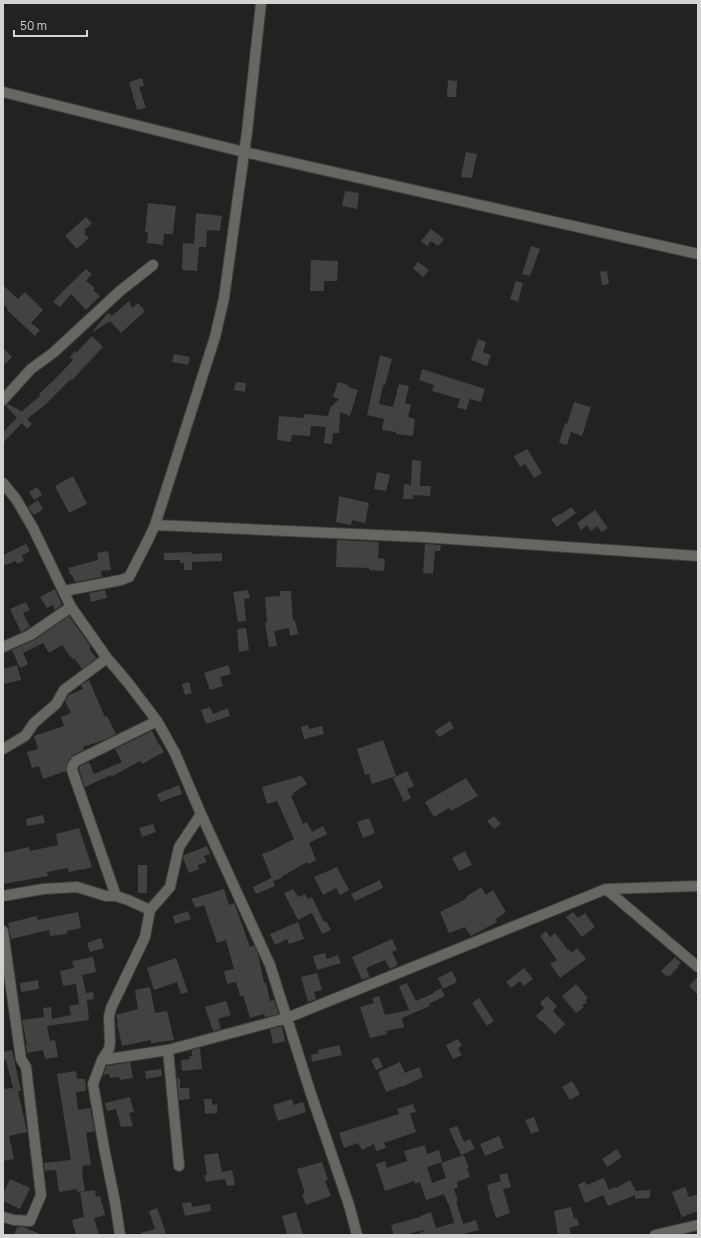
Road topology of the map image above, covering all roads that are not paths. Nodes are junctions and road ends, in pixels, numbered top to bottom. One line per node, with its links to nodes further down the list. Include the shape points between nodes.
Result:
1 (261, 3): 3 (street)
2 (3, 92): 3 (street)
3 (244, 152): 4 (street); 8 (street, via 224,298 215,337)
4 (698, 254)
5 (153, 265): 6 (street, via 120,291 53,353 31,369)
6 (3, 400)
7 (3, 483): 10 (street, via 34,528)
8 (155, 525): 9 (street, via 421,537); 10 (street, via 129,577)
9 (698, 556)
10 (64, 591): 11 (street)
11 (71, 607): 12 (street, via 30,635); 13 (street)
12 (3, 647)
13 (107, 658): 14 (street); 15 (street, via 64,690 56,704 34,723 25,736)
14 (157, 721): 16 (street, via 175,753); 20 (street, via 73,764 72,770)
15 (3, 749)
16 (201, 814): 21 (street, via 179,847 170,887); 24 (street, via 264,950)
17 (698, 886): 18 (street)
18 (606, 889): 23 (street); 24 (street)
19 (3, 896): 20 (street, via 42,889 77,887 106,896)
20 (116, 896): 21 (street)
21 (150, 910): 26 (street, via 144,937 111,1008 109,1049)
22 (3, 931): 28 (street, via 22,1058 26,1067 41,1195 30,1221)
23 (698, 966)
24 (287, 1018): 25 (street); 31 (street)
25 (168, 1050): 26 (street); 27 (street)
26 (102, 1060): 30 (street, via 93,1084)
27 (179, 1166)
28 (3, 1217)
29 (698, 1224): 32 (street)
30 (120, 1235)
31 (357, 1235)
32 (655, 1235)

